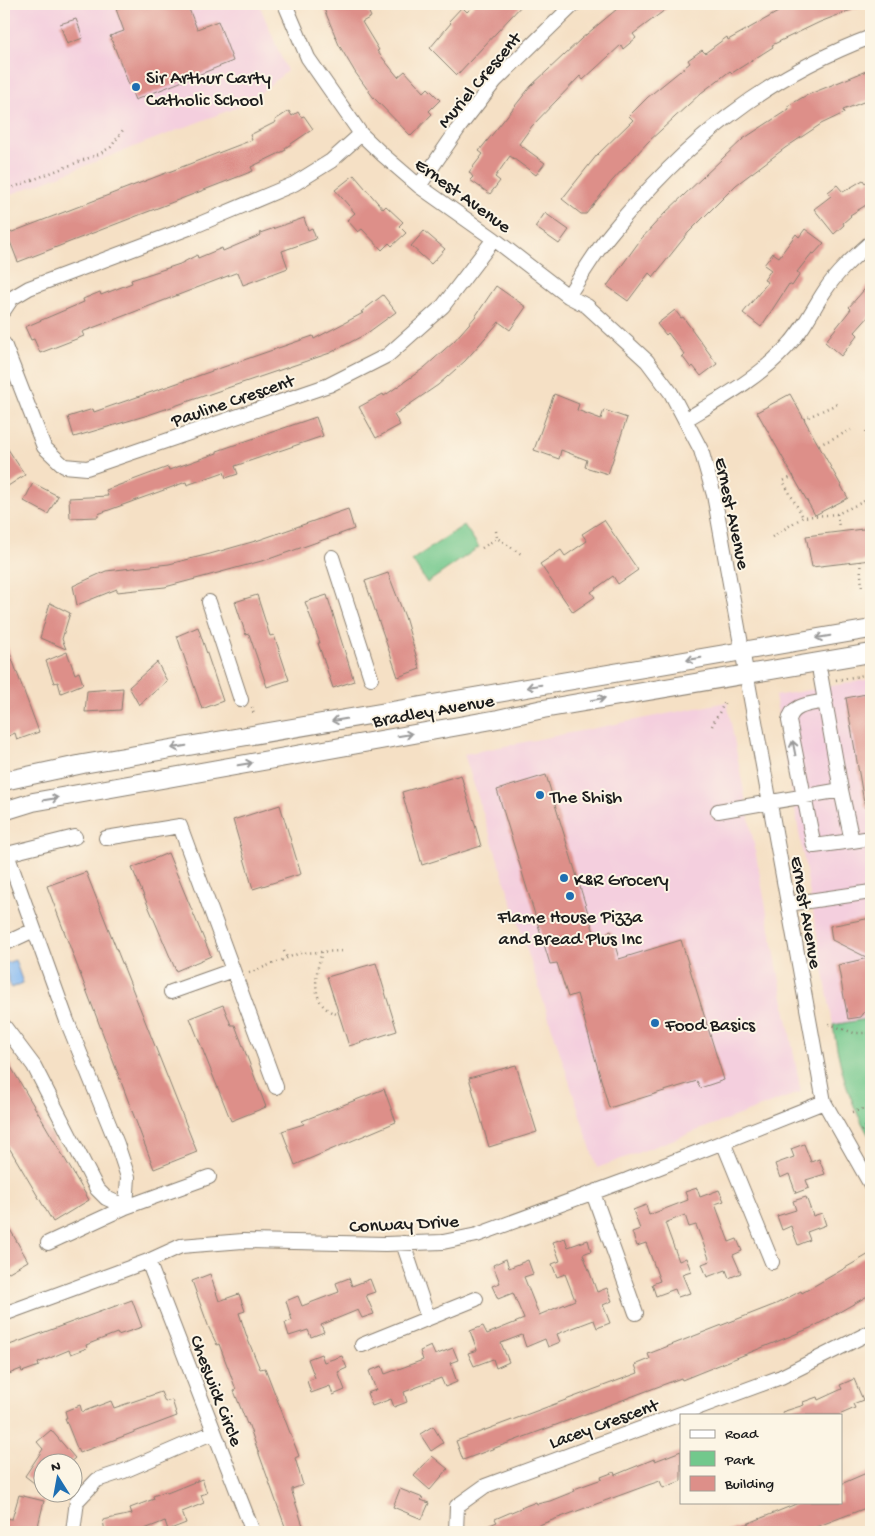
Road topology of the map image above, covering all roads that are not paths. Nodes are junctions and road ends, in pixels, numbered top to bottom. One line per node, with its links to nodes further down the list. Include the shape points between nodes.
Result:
1 (285, 4): 4 (street, Ernest Avenue, via 308,58)
2 (574, 4): 5 (street, Muriel Crescent, via 495,81)
3 (871, 37): 8 (street, via 835,51 763,89 699,139 652,185 610,234)
4 (361, 134): 5 (street, Ernest Avenue); 9 (street, via 331,161 294,184 197,225 29,288 12,298)
5 (419, 186): 6 (street, Ernest Avenue)
6 (494, 238): 8 (street, Ernest Avenue); 10 (street, Pauline Crescent, via 443,306 388,355 329,385 87,468 64,466 44,447)
7 (871, 242): 11 (street, via 825,291 808,321 785,350 739,388)
8 (568, 296): 11 (street, Ernest Avenue, via 587,306 647,361 671,393)
9 (4, 310)
10 (4, 344)
11 (685, 420): 15 (street, Ernest Avenue, via 701,450 714,495)
12 (332, 557): 18 (street)
13 (209, 602): 20 (street)
14 (871, 629): 15 (main road, Bradley Avenue, one-way to 15)
15 (742, 651): 17 (street, Ernest Avenue); 22 (main road, Bradley Avenue, one-way to 22, via 83,764)
16 (871, 653): 17 (main road, Bradley Avenue)
17 (746, 674): 25 (street, Ernest Avenue); 26 (main road, Bradley Avenue, one-way to 17, via 33,802)
18 (371, 678)
19 (821, 678): 21 (street)
20 (241, 700)
21 (826, 701): 23 (street); 24 (street, one-way to 21, via 790,716 797,708)
22 (4, 781)
23 (841, 790): 24 (street); 31 (street)
24 (804, 796): 25 (street); 31 (street, via 814,846)
25 (769, 802): 27 (street); 34 (street, Ernest Avenue)
26 (4, 811)
27 (718, 811)
28 (76, 837): 32 (street)
29 (106, 838): 37 (street, via 180,826)
30 (871, 838): 31 (street)
31 (852, 840)
32 (5, 854): 35 (street)
33 (871, 892): 34 (street)
34 (788, 904): 41 (street, Ernest Avenue)
35 (34, 930): 36 (street); 46 (street, via 128,1178)
36 (4, 944)
37 (235, 974): 38 (street); 40 (street)
38 (171, 992)
39 (4, 1026): 46 (street, via 34,1066 98,1189 106,1198)
40 (276, 1086)
41 (824, 1102): 42 (street, Conway Drive); 44 (street, Ernest Avenue)
42 (723, 1142): 45 (street, Conway Drive); 50 (street)
43 (209, 1177): 46 (street)
44 (871, 1185)
45 (593, 1193): 48 (street, Conway Drive, via 477,1235 443,1242); 52 (street)
46 (126, 1207): 47 (street)
47 (48, 1243)
48 (403, 1244): 49 (street, Conway Drive, via 243,1241 180,1246); 54 (street)
49 (148, 1261): 53 (street, Conway Drive); 59 (street, Cheswick Circle)
50 (772, 1262)
51 (476, 1299): 54 (street)
52 (636, 1313)
53 (4, 1314)
54 (428, 1318): 56 (street)
55 (871, 1332): 58 (street, Lacey Crescent, via 781,1377)
56 (362, 1345)
57 (680, 1414): 62 (street, Lacey Crescent, via 485,1486 457,1506)
58 (681, 1414)
59 (214, 1432): 60 (street, via 98,1480 77,1501); 61 (street, Cheswick Circle)
60 (73, 1532)
61 (253, 1532)
62 (456, 1532)

